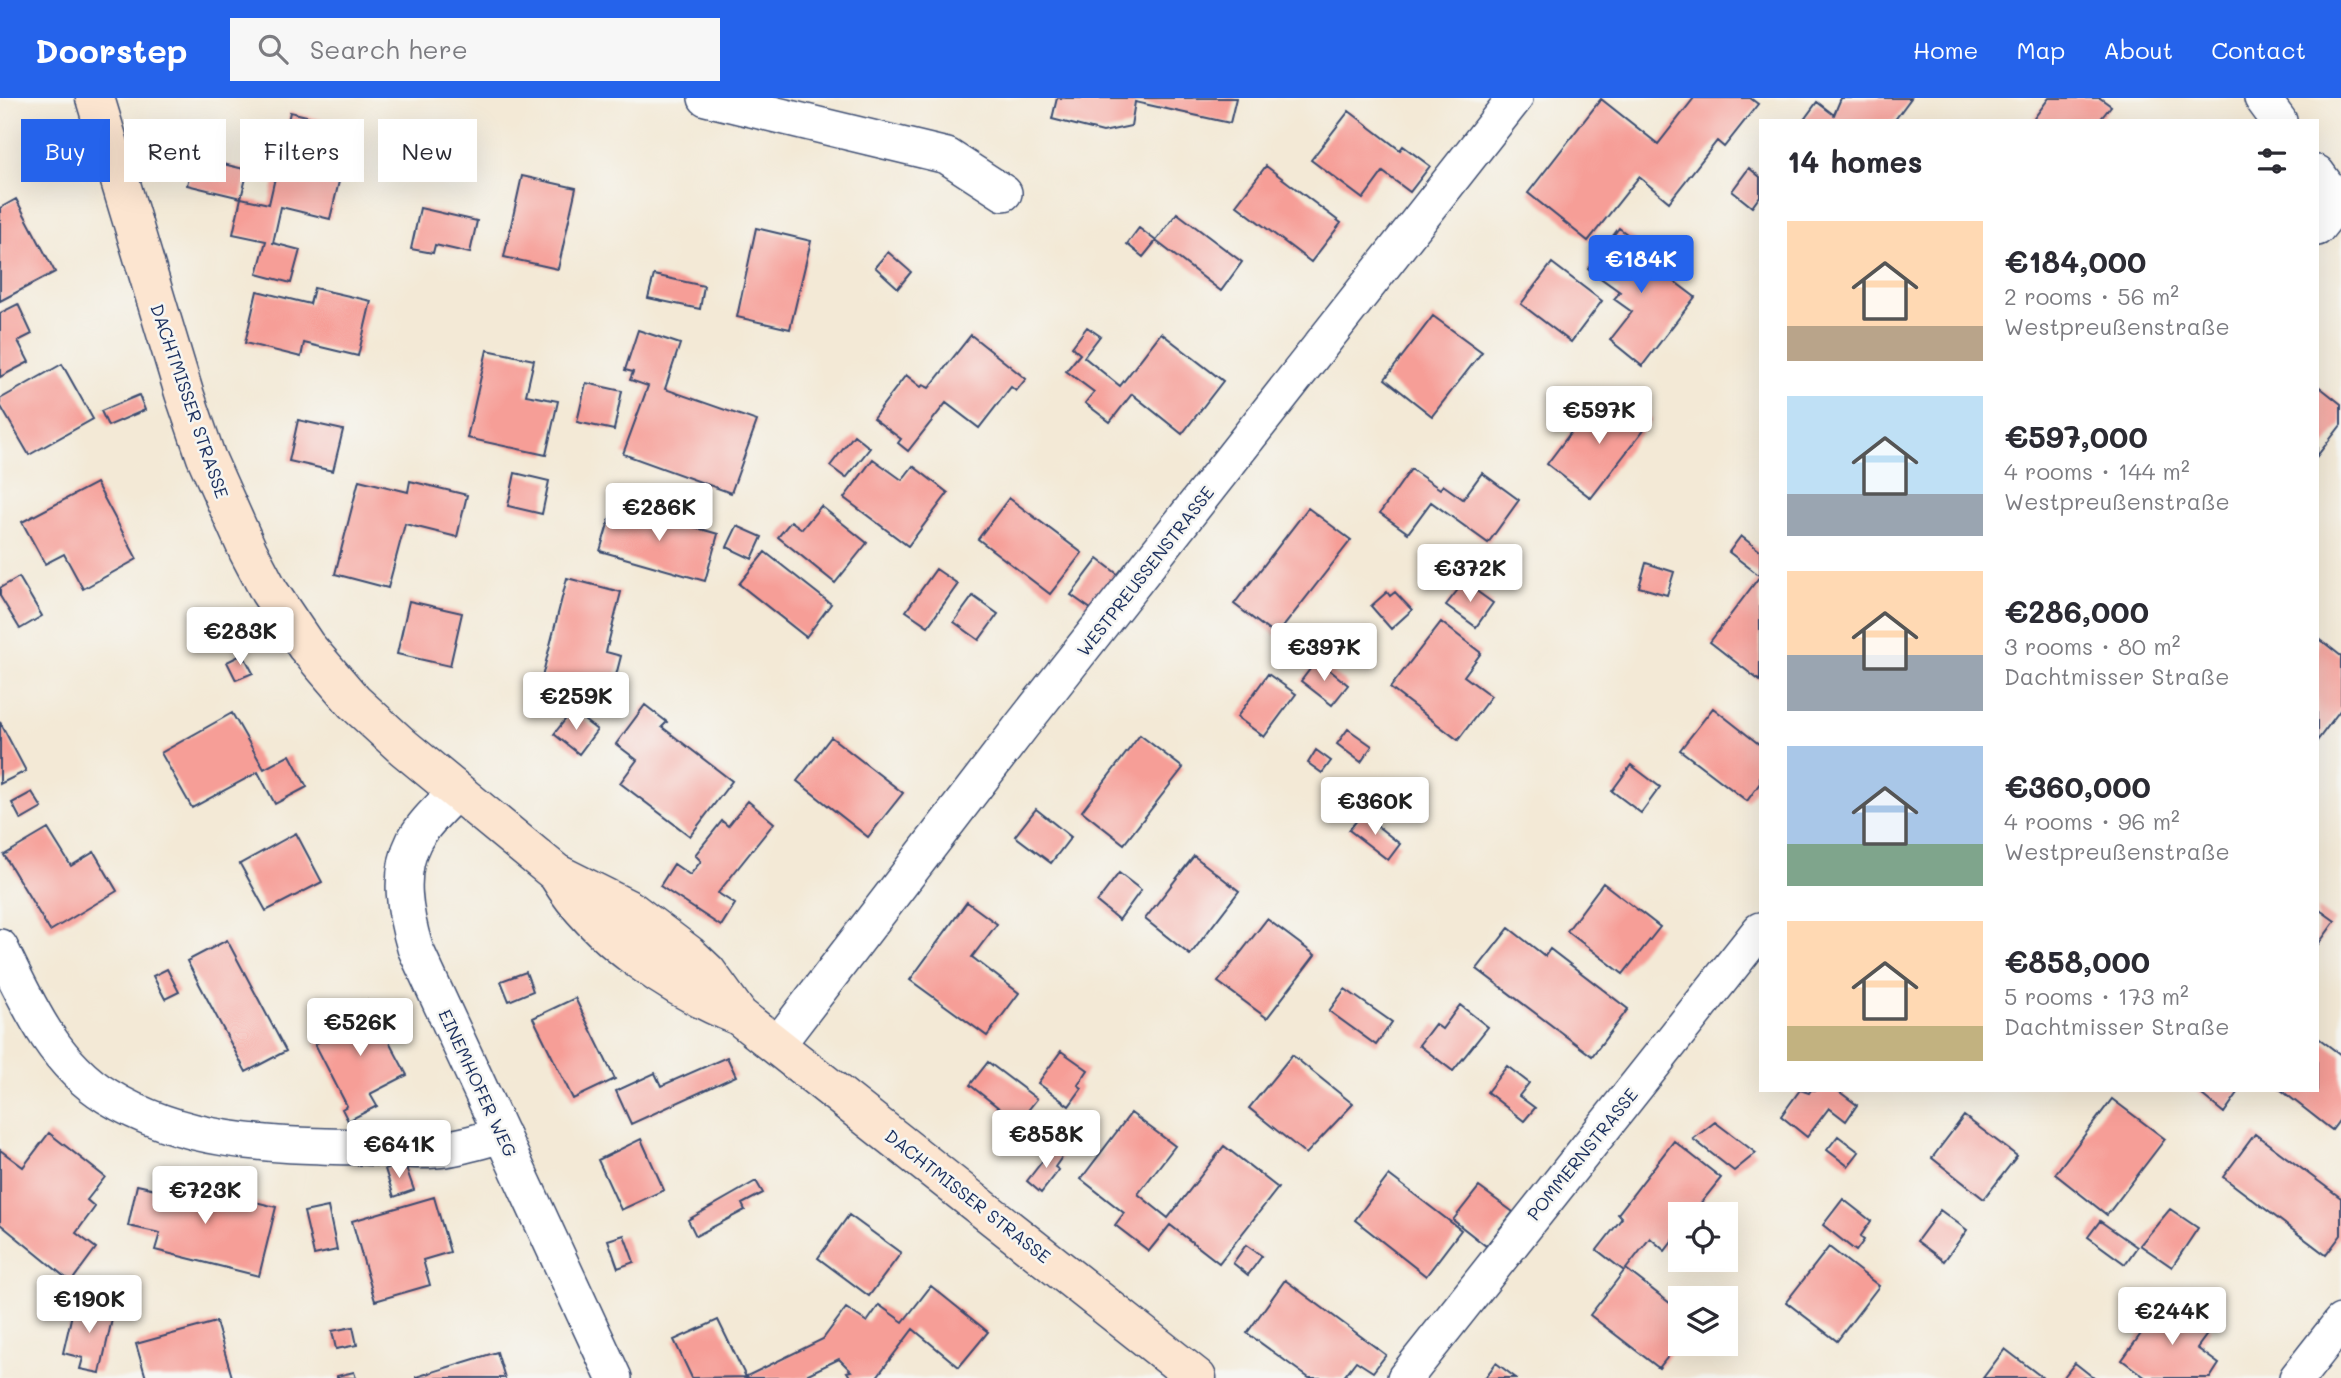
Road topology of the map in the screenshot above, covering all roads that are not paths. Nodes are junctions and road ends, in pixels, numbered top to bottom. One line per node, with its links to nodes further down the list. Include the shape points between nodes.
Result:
1 (95, 98): 9 (street, DACHTMISSER STRASSE, via 184,393 206,457 248,551 306,646 354,702)
2 (706, 98): 7 (street, via 947,156)
3 (1514, 98): 12 (street, WESTPREUSSENSTRASSE)
4 (2262, 98): 5 (street)
5 (2278, 119)
6 (2319, 177): 8 (street)
7 (1004, 192)
8 (2334, 209)
9 (457, 791): 12 (street, DACHTMISSER STRASSE, via 556,873 583,910 630,951 699,999 739,1016); 13 (street, EINEMHOFER WEG, via 414,841 405,874 407,920 415,948)
10 (1759, 931): 17 (street, POMMERNSTRASSE)
11 (0, 947): 13 (street, via 36,1020 68,1062 106,1096 153,1118 201,1135 261,1144 442,1149)
12 (777, 1045): 16 (street, DACHTMISSER STRASSE)
13 (502, 1135): 15 (street, EINEMHOFER WEG)
14 (2341, 1322): 18 (street)
15 (614, 1378)
16 (1197, 1378)
17 (1405, 1378)
18 (2297, 1378)

